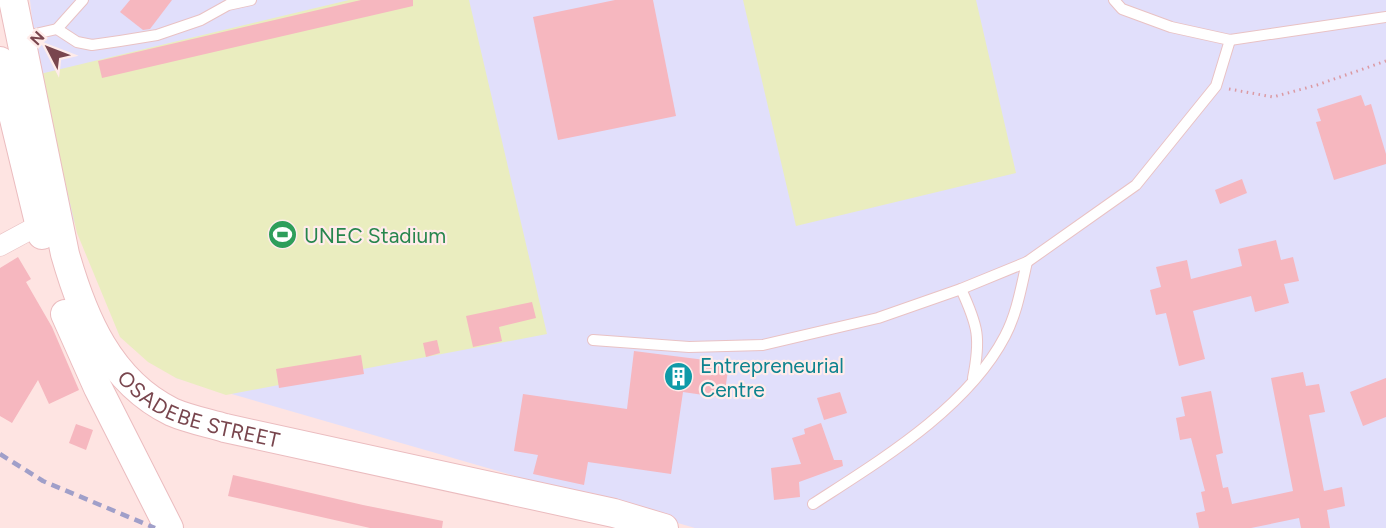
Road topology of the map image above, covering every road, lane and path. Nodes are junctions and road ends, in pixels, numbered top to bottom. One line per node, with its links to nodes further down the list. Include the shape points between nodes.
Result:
1 (13, 0): 9 (main road, OSADEBE STREET)
2 (83, 0): 8 (lane)
3 (216, 0): 6 (lane)
4 (251, 0): 6 (lane)
5 (1114, 0): 10 (lane, via 1122,9 1171,27)
6 (228, 5): 8 (lane, via 201,20 157,35 92,45 77,42)
7 (1386, 17): 10 (lane)
8 (57, 29): 9 (lane)
9 (21, 38): 20 (main road, OSADEBE STREET, via 74,287 93,332)
10 (1230, 40): 13 (lane)
11 (0, 61): 14 (main road, OSADEBE STREET)
12 (1386, 61): 13 (path, via 1273,97)
13 (1216, 86): 16 (lane, via 1136,185)
14 (39, 225): 15 (street); 21 (main road, OSADEBE STREET, via 61,303)
15 (0, 246)
16 (1027, 262): 17 (lane); 19 (lane, via 1017,307 1005,336)
17 (962, 289): 18 (lane, via 878,318 763,345 689,347); 19 (lane, via 975,320 980,347)
18 (593, 340)
19 (972, 383): 22 (lane, via 903,445)
20 (135, 388): 21 (main road); 24 (main road, OSADEBE STREET, via 173,412 225,428 614,513)
21 (105, 402): 23 (main road, OSADEBE STREET)
22 (813, 504)
23 (169, 528)
24 (663, 528)

